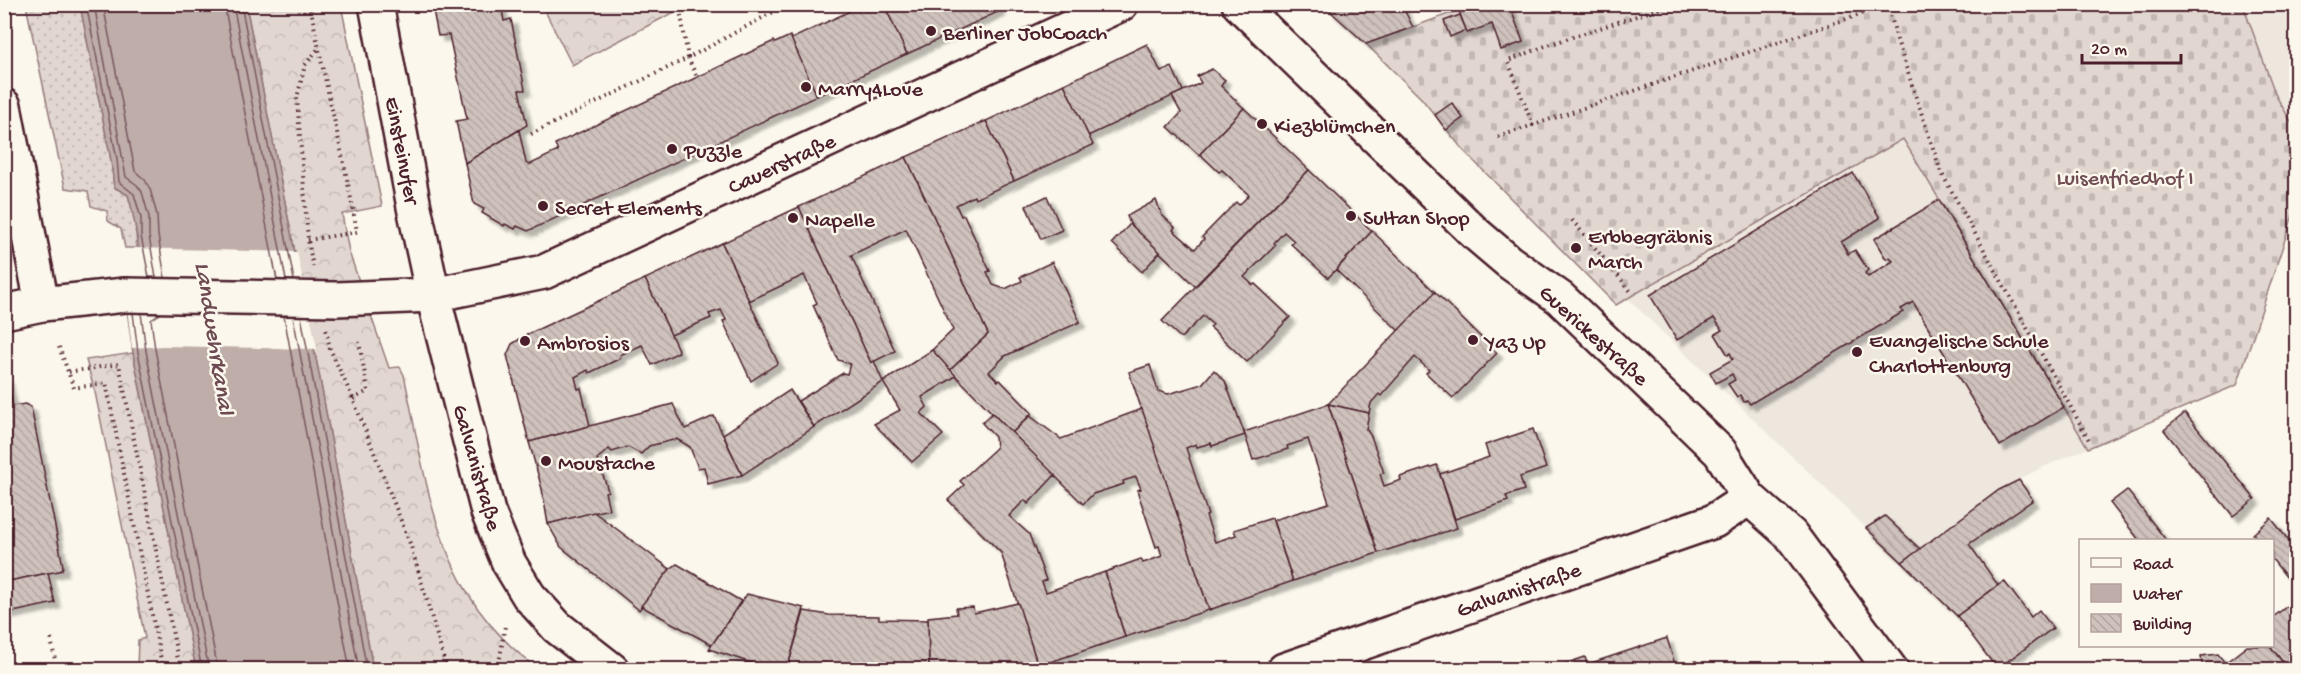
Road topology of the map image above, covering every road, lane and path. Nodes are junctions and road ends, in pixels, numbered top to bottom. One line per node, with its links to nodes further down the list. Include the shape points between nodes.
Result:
1 (310, 4): 9 (path)
2 (376, 4): 20 (street, Einsteinufer)
3 (788, 4): 10 (path)
4 (1121, 4): 20 (street, Cauerstraße, via 544,272)
5 (1239, 4): 29 (street, Guerickestraße, via 1476,234 1560,298 1720,452)
6 (1673, 4): 13 (path, via 1508,61)
7 (1888, 5): 13 (path); 28 (path, via 1941,172)
8 (681, 15): 10 (path)
9 (318, 49): 17 (path, via 305,65 297,98); 17 (path, via 346,165 357,232)
10 (688, 58): 11 (path); 14 (path)
11 (697, 77)
12 (4, 106): 21 (street)
13 (1533, 126): 15 (path)
14 (531, 134)
15 (1498, 137)
16 (1572, 220): 19 (path)
17 (308, 240): 18 (path)
18 (310, 252)
19 (1633, 294)
20 (433, 295): 21 (street, Cauerstraße, bridge, via 364,300 125,296); 37 (street, Galvanistraße, via 488,512 509,562 529,596 557,627)
21 (42, 304): 22 (street, Cauerstraße)
22 (4, 312)
23 (359, 342): 27 (path, via 369,391)
24 (59, 346): 26 (path)
25 (330, 350): 27 (path)
26 (69, 372): 33 (path, via 74,388 106,383); 34 (path, via 119,364)
27 (353, 399): 35 (path, via 411,546)
28 (2089, 440)
29 (1749, 498): 38 (street, Galvanistraße, via 1713,520); 39 (street, Guerickestraße, via 1799,546)
30 (504, 626): 36 (path)
31 (51, 639): 32 (path)
32 (57, 669)
33 (163, 669)
34 (180, 669)
35 (447, 669)
36 (498, 669)
37 (612, 669)
38 (1284, 669)
39 (1891, 669)

